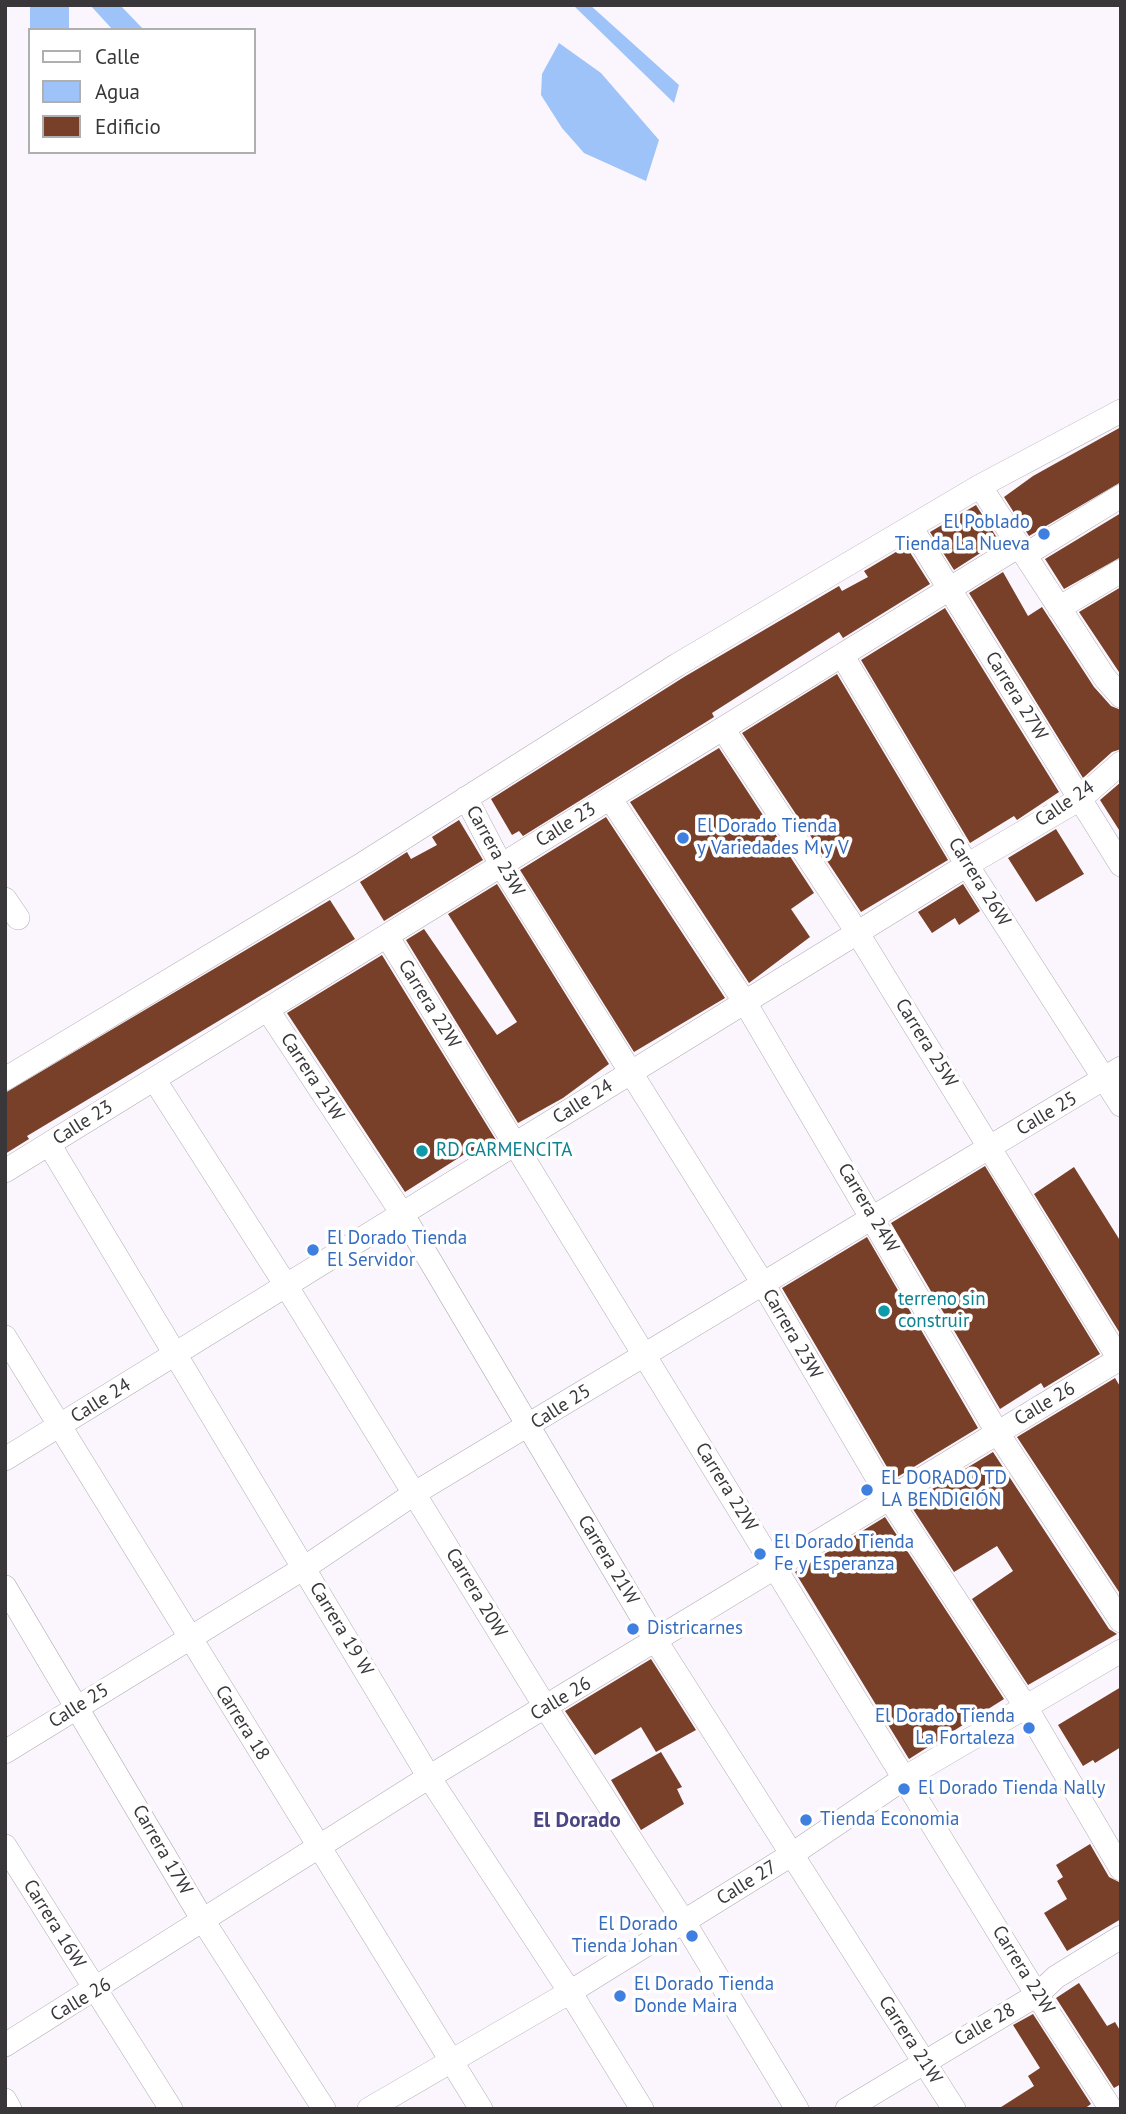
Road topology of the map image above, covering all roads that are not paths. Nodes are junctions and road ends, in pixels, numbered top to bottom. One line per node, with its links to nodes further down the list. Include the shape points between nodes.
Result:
1 (1121, 411): 2 (street)
2 (981, 486): 4 (street); 5 (street)
3 (1121, 496): 5 (street, Calle 23)
4 (911, 527): 7 (street, Carrera 27W); 14 (street, via 677,665)
5 (1022, 550): 7 (street, Calle 23); 8 (street)
6 (1121, 571): 8 (street)
7 (949, 589): 9 (street, Calle 23); 16 (street, Carrera 27W)
8 (1059, 608): 10 (street)
9 (842, 655): 12 (street, Calle 23); 18 (street, Carrera 26W)
10 (1113, 673): 11 (street)
11 (1121, 696)
12 (723, 729): 15 (street, Calle 23); 20 (street, Carrera 25W)
13 (1121, 763): 16 (street, Calle 24)
14 (466, 798): 17 (street, Carrera 23W); 27 (street)
15 (610, 798): 17 (street, Calle 23); 22 (street, Carrera 24W)
16 (1080, 799): 18 (street, Calle 24); 19 (street, Carrera 27W)
17 (501, 865): 21 (street, Calle 23); 24 (street, Carrera 23W)
18 (967, 865): 20 (street, Calle 24); 25 (street, Carrera 26W)
19 (1121, 865)
20 (857, 932): 22 (street, Calle 24); 31 (street, Carrera 25W)
21 (387, 936): 23 (street, Calle 23); 30 (street, Carrera 22W)
22 (746, 1004): 24 (street, Calle 24); 34 (street, Carrera 24W)
23 (267, 1009): 26 (street, Calle 23); 33 (street, Carrera 21W)
24 (630, 1073): 30 (street, Calle 24); 35 (street, Carrera 23W)
25 (1113, 1073): 28 (street, Carrera 26W); 31 (street, Calle 25)
26 (154, 1079): 29 (street, Calle 23); 36 (street, Carrera 20W)
27 (5, 1080)
28 (1121, 1105)
29 (49, 1144): 32 (street, Calle 23); 38 (street, Carrera 19 W)
30 (516, 1145): 33 (street, Calle 24); 39 (street, Carrera 22W)
31 (991, 1148): 34 (street, Calle 25); 40 (street, Carrera 25W)
32 (5, 1171)
33 (403, 1215): 36 (street, Calle 24); 42 (street, Carrera 21W)
34 (874, 1218): 35 (street, Calle 25); 43 (street, Carrera 24W)
35 (762, 1282): 39 (street, Calle 25); 46 (street, Carrera 23W)
36 (287, 1287): 38 (street, Calle 24); 45 (street, Carrera 20W)
37 (5, 1337): 41 (street, Carrera 18)
38 (176, 1353): 41 (street, Calle 24); 48 (street, Carrera 19 W)
39 (645, 1355): 42 (street, Calle 25); 47 (street, Carrera 22W)
40 (1120, 1360): 43 (street, Calle 26)
41 (60, 1426): 44 (street, Calle 24); 51 (street, Carrera 18)
42 (528, 1427): 45 (street, Calle 25); 52 (street, Carrera 21W)
43 (997, 1432): 46 (street, Calle 26); 50 (street, Carrera 24W)
44 (5, 1459)
45 (415, 1493): 48 (street, Calle 25); 56 (street, Carrera 20W)
46 (889, 1498): 47 (street, Calle 26); 55 (street, Carrera 23W)
47 (775, 1567): 52 (street, Calle 26); 59 (street, Carrera 22W)
48 (304, 1568): 51 (street, Calle 25); 58 (street, Carrera 19 W)
49 (5, 1587): 54 (street, Carrera 17W)
50 (1121, 1621)
51 (189, 1638): 54 (street, Calle 25); 61 (street, Carrera 18)
52 (656, 1641): 56 (street, Calle 26); 62 (street, Carrera 21W)
53 (1121, 1651): 55 (street, Calle 27)
54 (78, 1707): 57 (street, Calle 25); 64 (street, Carrera 17W)
55 (1026, 1707): 59 (street, Calle 27); 63 (street, Carrera 23W)
56 (546, 1708): 58 (street, Calle 26); 65 (street, Carrera 20W)
57 (5, 1752)
58 (429, 1777): 61 (street, Calle 26); 68 (street, Carrera 19 W)
59 (905, 1777): 62 (street, Calle 27); 69 (street, Carrera 22W)
60 (5, 1846): 67 (street, Carrera 16W)
61 (320, 1846): 64 (street, Calle 26); 71 (street, Carrera 18)
62 (791, 1855): 65 (street, Calle 27); 72 (street, Carrera 21W)
63 (1121, 1869)
64 (204, 1922): 67 (street, Calle 26); 76 (street, Carrera 17W)
65 (684, 1922): 68 (street, Calle 27); 80 (street, Carrera 20W)
66 (1121, 1937): 69 (street, Calle 28, via 1056,1977)
67 (95, 1991): 70 (street, Calle 26); 75 (street, Carrera 16W)
68 (570, 1992): 71 (street, Calle 27); 79 (street, Carrera 19 W)
69 (1037, 1995): 72 (street, Calle 28); 83 (street, Carrera 22W)
70 (5, 2045)
71 (450, 2061): 77 (street, Calle 27); 78 (street, Carrera 18)
72 (924, 2062): 81 (street, Calle 28); 82 (street, Carrera 21W)
73 (5, 2100): 74 (street)
74 (10, 2109)
75 (171, 2109)
76 (324, 2109)
77 (369, 2109)
78 (481, 2109)
79 (642, 2109)
80 (797, 2109)
81 (847, 2109)
82 (954, 2109)
83 (1111, 2109)

